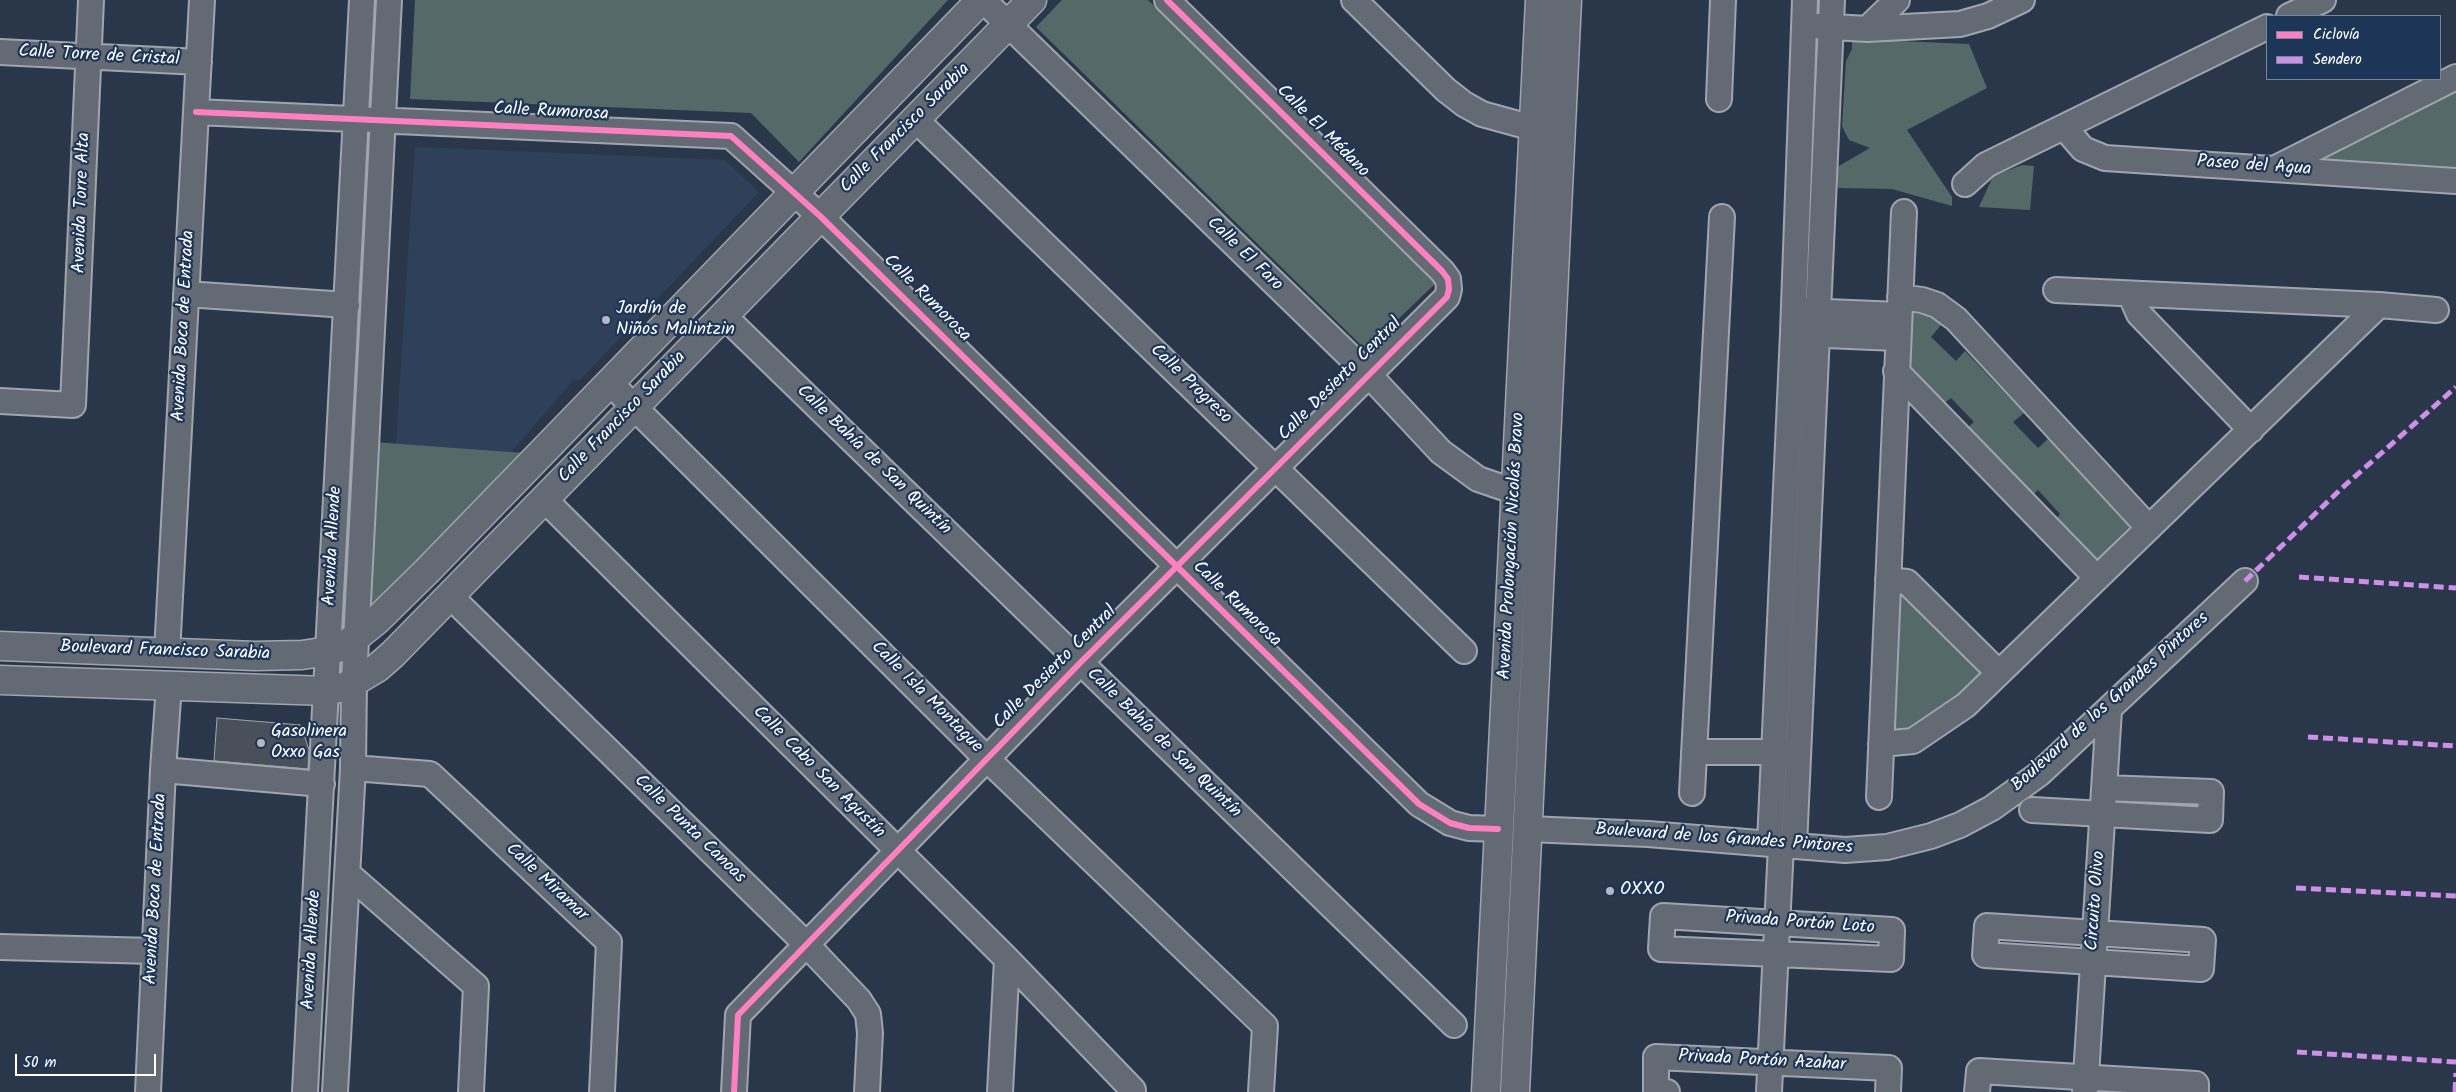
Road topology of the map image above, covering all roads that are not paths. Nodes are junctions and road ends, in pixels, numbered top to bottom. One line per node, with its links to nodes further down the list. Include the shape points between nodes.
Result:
1 (91, 0): 24 (street, Avenida Torre Alta)
2 (202, 0): 25 (street, Avenida Boca de Entrada)
3 (362, 0): 29 (street, Avenida Allende)
4 (388, 0): 31 (street, Avenida Allende)
5 (982, 0): 18 (street, Calle El Faro); 38 (main road, Calle Francisco Sarabia)
6 (1032, 0): 18 (main road, Calle Francisco Sarabia)
7 (1167, 0): 42 (street, Calle El Médano, via 1442,271 1448,279)
8 (1354, 0): 33 (street, via 1464,104 1482,114)
9 (1540, 0): 33 (main road, Avenida Prolongación Nicolás Bravo)
10 (1567, 0): 34 (main road, Avenida Prolongación Nicolás Bravo)
11 (1723, 0): 27 (street)
12 (1805, 0): 19 (street)
13 (1832, 0): 20 (street)
14 (1897, 0): 22 (street)
15 (2022, 0): 22 (street, via 1988,16 1960,24)
16 (2322, 0): 17 (street)
17 (2292, 15)
18 (1008, 25): 30 (main road, Calle Francisco Sarabia); 54 (street, Calle El Faro)
19 (1804, 25): 20 (street); 51 (street)
20 (1830, 27): 22 (street); 52 (street)
21 (2266, 27): 32 (street)
22 (1867, 29)
23 (0, 52): 24 (street, Calle Torre de Cristal)
24 (88, 56): 25 (street, Calle Torre de Cristal); 56 (street, Avenida Torre Alta, via 73,405)
25 (199, 62): 28 (street, Avenida Boca de Entrada)
26 (2456, 77): 35 (street)
27 (1719, 99)
28 (196, 112): 29 (street, Calle Rumorosa); 44 (street, Avenida Boca de Entrada)
29 (356, 119): 31 (street, Calle Rumorosa); 46 (street, Avenida Allende)
30 (915, 119): 40 (main road, Calle Francisco Sarabia); 59 (street, Calle Progreso)
31 (382, 120): 38 (street, Calle Rumorosa, via 731,136); 68 (street, Avenida Allende)
32 (2064, 127): 35 (street, Paseo del Agua, via 2083,149 2105,158); 37 (street, via 1986,165)
33 (1533, 128): 34 (street); 60 (main road, Avenida Prolongación Nicolás Bravo)
34 (1562, 130): 94 (main road, Avenida Prolongación Nicolás Bravo)
35 (2276, 168): 36 (street, Paseo del Agua)
36 (2456, 181)
37 (1965, 184)
38 (793, 191): 40 (street, Calle Rumorosa); 55 (main road, Calle Francisco Sarabia)
39 (1904, 212): 50 (street)
40 (820, 216): 49 (main road, Calle Francisco Sarabia); 63 (street, Calle Rumorosa)
41 (1722, 217): 81 (street)
42 (1449, 289): 54 (street, Calle Desierto Central, via 1447,297)
43 (2056, 290): 45 (street)
44 (186, 294): 46 (street); 72 (street, Avenida Boca de Entrada)
45 (2130, 294): 47 (street); 58 (street, via 2139,314)
46 (347, 305): 70 (street, Avenida Allende)
47 (2379, 305): 48 (street); 58 (street)
48 (2436, 310)
49 (723, 316): 57 (main road, Calle Francisco Sarabia); 73 (street, Calle Bahía de San Quintín)
50 (1899, 316): 52 (street); 53 (street); 62 (street, via 1922,300 1937,305 1956,319)
51 (1793, 322): 52 (street); 82 (street)
52 (1817, 323): 83 (street)
53 (1896, 371): 64 (street); 65 (street)
54 (1368, 374): 59 (street, Calle Desierto Central); 60 (street, Calle El Faro, via 1442,452 1478,479)
55 (609, 382): 57 (street, Calle Isla Montague); 68 (main road, Calle Francisco Sarabia, via 427,571 378,620)
56 (0, 401)
57 (635, 407): 61 (main road, Calle Francisco Sarabia); 84 (street, Calle Isla Montague)
58 (2250, 430): 62 (street)
59 (1275, 467): 63 (street, Calle Desierto Central); 71 (street, Calle Progreso)
60 (1516, 492): 93 (main road, Avenida Prolongación Nicolás Bravo)
61 (544, 499): 67 (main road, Calle Francisco Sarabia); 96 (street, Calle Cabo San Agustín)
62 (2149, 528): 64 (street)
63 (1178, 568): 73 (street, Calle Desierto Central); 93 (street, Calle Rumorosa, via 1418,804 1450,823 1469,828)
64 (2097, 578): 74 (street)
65 (1888, 580): 74 (street, via 1907,582); 80 (street)
66 (2245, 581): 79 (street, Boulevard de los Grandes Pintores)
67 (450, 596): 76 (main road, Calle Francisco Sarabia, via 377,668); 100 (street, Calle Punta Canoas)
68 (356, 636): 70 (main road, Calle Francisco Sarabia); 76 (street, Avenida Allende)
69 (0, 646): 72 (main road, Boulevard Francisco Sarabia)
70 (329, 650): 72 (main road, Boulevard Francisco Sarabia, via 292,655); 78 (street, Avenida Allende)
71 (1464, 651)
72 (167, 652)
73 (1080, 663): 84 (street, Calle Desierto Central); 106 (street, Calle Bahía de San Quintín)
74 (1999, 674): 80 (street, via 1966,705 1913,741)
75 (0, 680): 77 (main road, Boulevard Francisco Sarabia)
76 (354, 680): 78 (main road, Calle Francisco Sarabia, via 346,686); 85 (street, Avenida Allende)
77 (169, 685): 78 (main road, Boulevard Francisco Sarabia); 86 (street, Avenida Boca de Entrada)
78 (327, 691): 87 (street, Avenida Allende)
79 (2109, 710): 88 (street, Circuito Olivo); 95 (street, Boulevard de los Grandes Pintores, via 2039,774 1992,808 1960,825 1887,847 1845,850)
80 (1881, 744): 90 (street)
81 (1695, 745): 82 (street); 89 (street)
82 (1774, 746): 83 (street); 95 (street)
83 (1799, 746): 95 (street)
84 (987, 759): 96 (street, Calle Desierto Central); 118 (street, Calle Isla Montague, via 1265,1026)
85 (353, 768): 97 (street, Avenida Allende); 113 (street, Calle Miramar, via 430,774 609,942)
86 (162, 770): 87 (street); 102 (street, Avenida Boca de Entrada)
87 (322, 784): 110 (street, Avenida Allende)
88 (2104, 788): 92 (street, Circuito Olivo); 92 (street, via 2211,792 2210,820)
89 (1692, 792)
90 (1879, 797)
91 (2032, 810): 92 (street)
92 (2102, 814): 99 (street, Circuito Olivo)
93 (1498, 829): 94 (main road); 119 (main road, Avenida Prolongación Nicolás Bravo)
94 (1528, 829): 95 (street, Boulevard de los Grandes Pintores, via 1648,834); 120 (main road, Avenida Prolongación Nicolás Bravo)
95 (1782, 845): 98 (street)
96 (897, 851): 100 (street, Calle Desierto Central); 104 (street, Calle Cabo San Agustín)
97 (347, 873): 111 (street, Avenida Allende); 112 (street, via 476,986)
98 (1777, 923): 103 (street); 103 (street, Privada Portón Loto, via 1892,930 1891,959); 103 (street, Privada Portón Loto, via 1663,916 1661,949)
99 (2095, 933): 105 (street, Circuito Olivo); 105 (street, via 1987,926 1985,955); 105 (street, via 2203,940 2201,969)
100 (806, 944): 114 (street, Calle Desierto Central, via 738,1015); 115 (street, Calle Punta Canoas, via 859,1000 868,1014)
101 (0, 946): 102 (street)
102 (154, 951): 109 (street, Avenida Boca de Entrada)
103 (1776, 954): 107 (street)
104 (1007, 959): 116 (street); 117 (street, Calle Cabo San Agustín)
105 (2093, 962): 108 (street, Circuito Olivo)
106 (1454, 1025)
107 (1771, 1063): 121 (street, Privada Portón Azahar, via 1656,1056 1656,1092); 122 (street); 123 (street, Privada Portón Azahar, via 1889,1068)
108 (2086, 1085): 124 (street, via 1979,1072); 125 (street, via 2196,1084)
109 (148, 1092)
110 (305, 1092)
111 (336, 1092)
112 (471, 1092)
113 (602, 1092)
114 (734, 1092)
115 (867, 1092)
116 (1000, 1092)
117 (1133, 1092)
118 (1261, 1092)
119 (1486, 1092)
120 (1515, 1092)
121 (1667, 1092)
122 (1769, 1092)
123 (1888, 1092)
124 (1977, 1092)
125 (2196, 1092)

